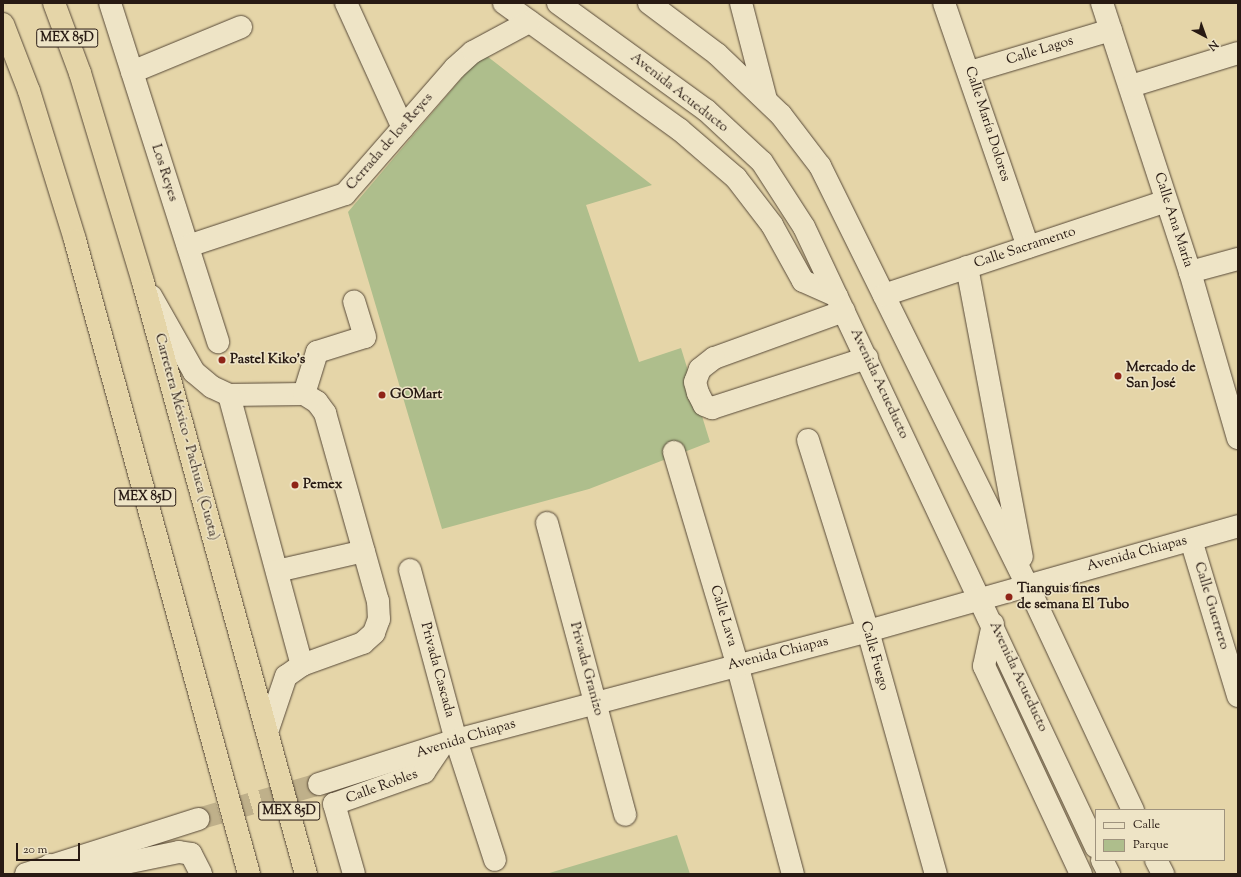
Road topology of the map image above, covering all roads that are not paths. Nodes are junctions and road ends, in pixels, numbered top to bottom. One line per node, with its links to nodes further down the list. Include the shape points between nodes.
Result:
1 (54, 3): 26 (highway, Carretera México - Pachuca (Cuota) / MEX 85D, via 80,73)
2 (110, 3): 15 (street, Los Reyes)
3 (346, 3): 19 (street)
4 (504, 3): 10 (street)
5 (558, 3): 29 (street, Avenida Acueducto, via 706,110 762,162 804,226)
6 (649, 3): 18 (street, via 717,54)
7 (741, 3): 18 (street)
8 (944, 3): 16 (street, Calle María Dolores)
9 (1102, 3): 13 (street, Calle Ana María)
10 (530, 22): 19 (street, Cerrada de los Reyes, via 474,52); 29 (street, via 679,129 736,178 772,225 803,281)
11 (3, 24): 64 (highway, MEX 85D, via 29,91 75,240)
12 (241, 27): 15 (street)
13 (1111, 30): 16 (street, Calle Lagos); 17 (street, Calle Ana María)
14 (1238, 53): 17 (street)
15 (132, 72): 21 (street, Los Reyes)
16 (970, 72): 22 (street, Calle María Dolores)
17 (1131, 86): 20 (street, Calle Ana María)
18 (766, 101): 27 (street, via 820,166)
19 (403, 128): 21 (street, Cerrada de los Reyes, via 345,194)
20 (1166, 201): 22 (street, Calle Sacramento); 25 (street, Calle Ana María)
21 (188, 246): 30 (street, Los Reyes)
22 (1028, 247): 24 (street, Calle Sacramento)
23 (1238, 259): 25 (street)
24 (967, 267): 27 (street, Calle Sacramento); 43 (street)
25 (1190, 272): 34 (street, Calle Ana María)
26 (143, 282): 32 (street, via 194,372); 51 (highway, Carretera México - Pachuca (Cuota) / MEX 85D)
27 (884, 295): 43 (street)
28 (354, 302): 33 (street, via 365,337 317,352)
29 (841, 303): 31 (street, Avenida Acueducto); 31 (street, via 714,358 700,369 695,382 698,393 704,405 712,408)
30 (218, 342)
31 (867, 358): 44 (street, Avenida Acueducto)
32 (229, 394): 33 (street); 42 (street)
33 (304, 394): 40 (street, via 317,402 325,413)
34 (1238, 438)
35 (808, 440): 46 (street, Calle Fuego)
36 (674, 452): 47 (street, Calle Lava)
37 (547, 523): 50 (street, Privada Granizo)
38 (1238, 526): 39 (street, Avenida Chiapas)
39 (1191, 540): 43 (street, Avenida Chiapas); 49 (street, Calle Guerrero)
40 (364, 551): 42 (street); 48 (street, via 378,601 379,619 374,634 363,643)
41 (410, 570): 52 (street, Privada Cascada)
42 (277, 571): 48 (street)
43 (1027, 584): 44 (street, Avenida Chiapas); 54 (street)
44 (981, 597): 45 (street, Avenida Acueducto); 46 (street, Avenida Chiapas)
45 (993, 624): 57 (street, Avenida Acueducto); 69 (street, via 984,666)
46 (868, 631): 47 (street, Avenida Chiapas); 68 (street, Calle Fuego)
47 (737, 664): 50 (street, Avenida Chiapas); 67 (street, Calle Lava)
48 (302, 665): 51 (street, via 286,676)
49 (1238, 696)
50 (596, 702): 52 (street, Avenida Chiapas); 55 (street, Privada Granizo)
51 (267, 732): 65 (highway, Carretera México - Pachuca (Cuota) / MEX 85D)
52 (449, 744): 53 (street, Avenida Chiapas); 58 (street, Privada Cascada); 66 (street, Calle Robles, via 424,772 334,804)
53 (319, 784)
54 (1133, 809)
55 (625, 815)
56 (198, 819): 61 (street)
57 (1095, 845)
58 (495, 860)
59 (1102, 861): 70 (street)
60 (1156, 861): 71 (street)
61 (50, 866): 62 (street); 63 (street, via 77,873 179,852 191,854)
62 (26, 874)
63 (201, 874)
64 (249, 874)
65 (306, 874)
66 (354, 874)
67 (794, 874)
68 (936, 874)
69 (1081, 874)
70 (1109, 874)
71 (1162, 874)

